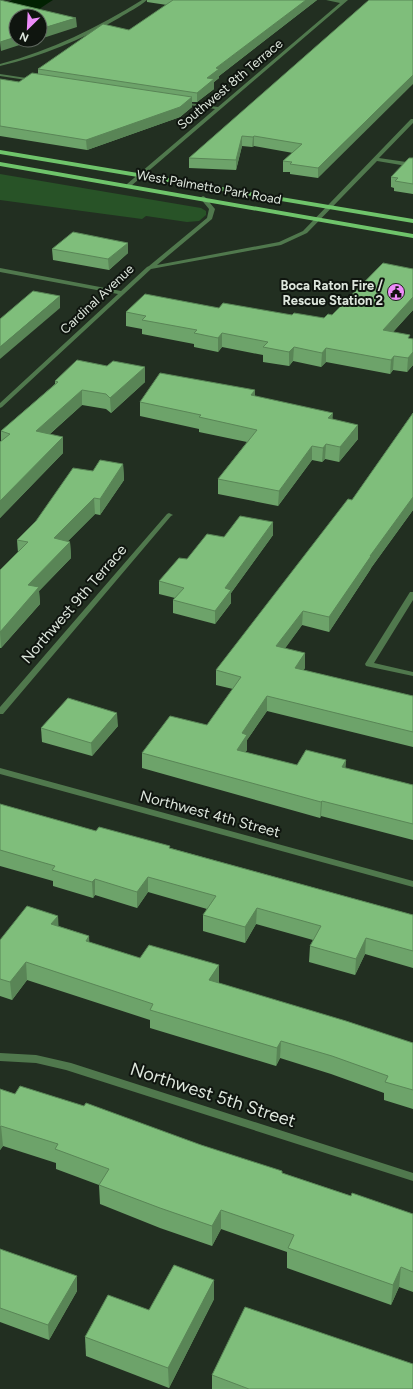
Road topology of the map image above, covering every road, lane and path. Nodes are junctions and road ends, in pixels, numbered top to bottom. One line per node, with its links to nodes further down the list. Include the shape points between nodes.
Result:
1 (145, 0): 4 (street, via 73,41)
2 (328, 0): 3 (street)
3 (345, 1): 8 (street, Southwest 8th Terrace)
4 (0, 65)
5 (0, 76): 6 (street)
6 (39, 81)
7 (179, 103): 8 (street)
8 (218, 108): 14 (street, Southwest 8th Terrace)
9 (413, 120): 11 (street, Cardinal Avenue)
10 (0, 152): 14 (main road, West Palmetto Park Road)
11 (376, 159): 13 (street); 17 (street, Cardinal Avenue)
12 (0, 164): 15 (main road, West Palmetto Park Road)
13 (413, 165)
14 (141, 175): 15 (street, Southwest 8th Terrace); 17 (main road, West Palmetto Park Road)
15 (129, 185): 16 (main road, West Palmetto Park Road)
16 (203, 198): 18 (main road, West Palmetto Park Road); 21 (street, via 212,209 209,219 167,256)
17 (330, 207): 18 (street, Cardinal Avenue); 19 (main road, West Palmetto Park Road)
18 (320, 218): 20 (main road, West Palmetto Park Road); 21 (street, Cardinal Avenue, via 305,232 281,243)
19 (413, 221)
20 (413, 236)
21 (149, 268): 23 (street, Cardinal Avenue)
22 (0, 270): 23 (street)
23 (122, 293): 24 (street, Cardinal Avenue)
24 (0, 406)
25 (169, 515): 28 (street, Northwest 9th Terrace)
26 (413, 594): 27 (street, via 369,664)
27 (413, 674)
28 (0, 712)
29 (0, 771): 30 (street, Northwest 4th Street)
30 (413, 884)
31 (0, 1058): 32 (street, Northwest 5th Street, via 36,1059 67,1066)
32 (413, 1177)

